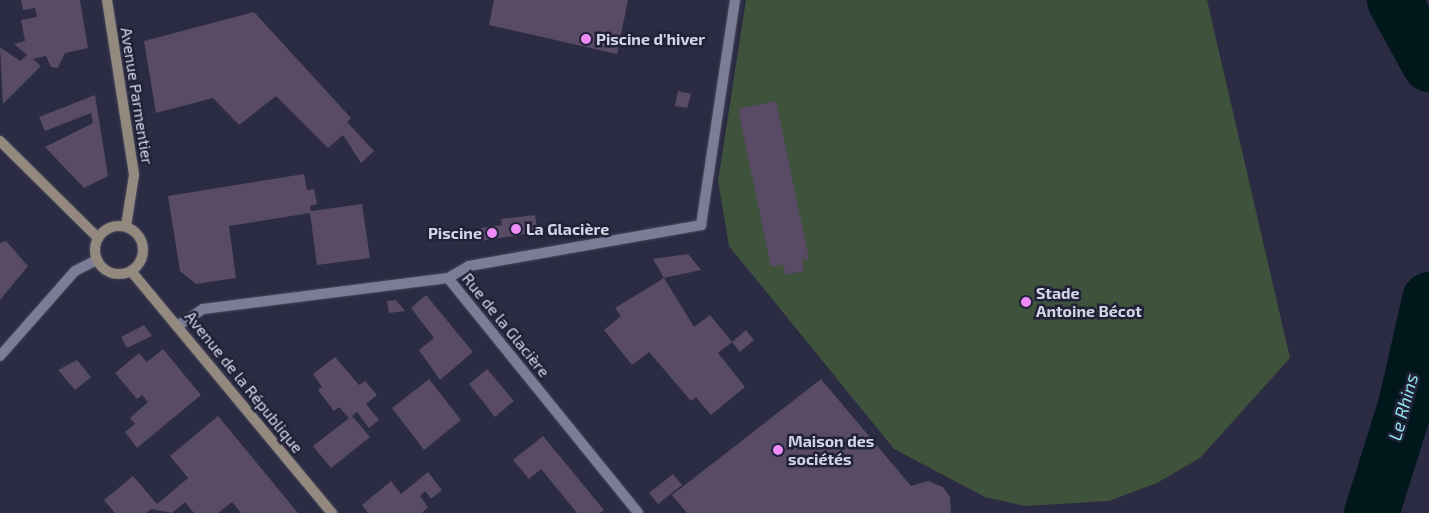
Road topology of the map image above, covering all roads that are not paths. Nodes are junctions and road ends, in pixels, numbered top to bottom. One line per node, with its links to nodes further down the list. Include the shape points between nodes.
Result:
1 (107, 0): 4 (main road, Avenue Parmentier, via 134,174)
2 (735, 0): 8 (street, via 701,225 469,266)
3 (0, 141): 5 (main road)
4 (126, 226): 5 (main road, via 110,227); 7 (main road, via 138,234 144,247 141,261)
5 (98, 238): 6 (main road)
6 (97, 260): 7 (main road, via 116,274); 10 (street, via 75,272)
7 (131, 271): 9 (main road, Avenue de la République)
8 (448, 278): 9 (street, Rue de la Glacière, via 203,309); 12 (street, Rue de la Glacière)
9 (179, 325): 11 (main road, Avenue de la République)
10 (0, 356)
11 (332, 513)
12 (638, 513)

